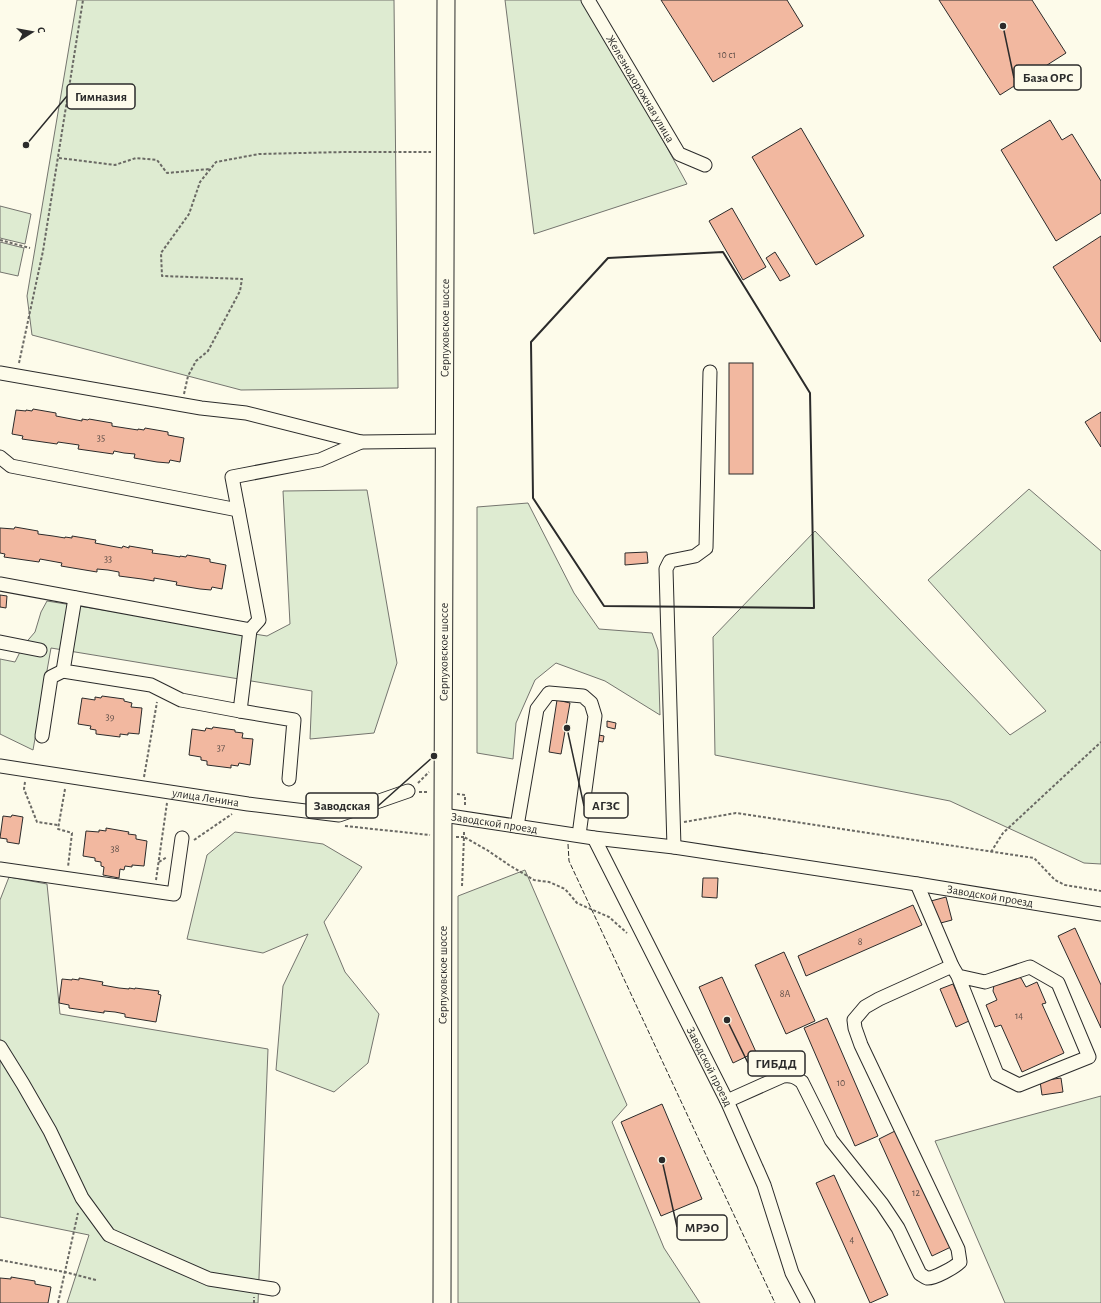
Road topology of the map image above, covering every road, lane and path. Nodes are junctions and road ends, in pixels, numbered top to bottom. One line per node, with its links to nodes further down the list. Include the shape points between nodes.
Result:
1 (83, 0): 5 (path)
2 (446, 0): 4 (main road, Серпуховское шоссе)
3 (588, 0): 6 (street, Железнодорожная улица, via 679,154)
4 (445, 152): 7 (path, via 259,154 216,162); 14 (main road, Серпуховское шоссе)
5 (58, 158): 7 (path, via 114,165 136,158 157,160 167,173); 12 (path, via 43,251)
6 (704, 165)
7 (210, 169): 13 (path, via 200,182 189,214 161,253 162,276 242,279 240,291 208,351 196,361 188,376)
8 (0, 240): 9 (path)
9 (30, 248)
10 (710, 372): 39 (street, via 706,548 695,556 670,560 666,569)
11 (0, 373): 12 (street)
12 (16, 376): 13 (street)
13 (182, 405): 15 (street, via 246,413)
14 (444, 441): 15 (street); 36 (main road, Серпуховское шоссе)
15 (361, 442): 17 (street, via 320,460 232,477)
16 (0, 457): 17 (street, via 11,466)
17 (238, 510): 20 (street, via 259,620)
18 (0, 584): 19 (street)
19 (75, 598): 20 (street); 23 (street)
20 (250, 630): 25 (street)
21 (0, 642): 22 (street)
22 (40, 650)
23 (63, 671): 24 (street, via 151,685); 26 (street, via 52,677)
24 (159, 689): 25 (street, via 181,700); 33 (path)
25 (240, 711): 32 (street, via 294,720)
26 (42, 736)
27 (1101, 742): 48 (path, via 1003,833)
28 (0, 766): 30 (street, улица Ленина)
29 (434, 768): 34 (path)
30 (27, 770): 31 (street, улица Ленина); 40 (path, via 24,789 37,822)
31 (67, 776): 33 (street, улица Ленина); 40 (path)
32 (289, 779)
33 (142, 788): 35 (street, улица Ленина)
34 (408, 791): 36 (path); 37 (street, улица Ленина, via 339,815)
35 (170, 792): 37 (street, улица Ленина); 50 (path)
36 (443, 793): 38 (main road, Серпуховское шоссе)
37 (248, 804): 46 (path)
38 (442, 815): 42 (street, Заводской проезд); 43 (main road, Серпуховское шоссе)
39 (673, 824): 47 (street); 48 (path, via 736,813)
40 (58, 825): 52 (path, via 58,828 72,833)
41 (338, 826): 43 (path)
42 (517, 826): 44 (street, Заводской проезд); 44 (street, via 537,709 549,693 583,696 590,703 595,716)
43 (443, 836): 68 (main road, Серпуховское шоссе)
44 (579, 836): 45 (street, Заводской проезд)
45 (594, 838): 47 (street, Заводской проезд); 61 (street, Заводской проезд)
46 (187, 840): 55 (street, via 174,894)
47 (674, 846): 53 (street, Заводской проезд)
48 (991, 852): 56 (path, via 1034,858 1055,880 1065,885)
49 (172, 854): 50 (path)
50 (159, 862): 55 (path)
51 (0, 869): 52 (street)
52 (67, 878): 55 (street)
53 (917, 884): 57 (street, Заводской проезд); 59 (street)
54 (462, 886): 58 (path, via 464,837 534,880 549,882 565,889 577,903 609,917)
55 (154, 891)
56 (1101, 891)
57 (1101, 914)
58 (630, 935)
59 (955, 971): 59 (street, via 997,1074 1019,1085 1089,1057 1058,983 1030,968 985,982); 61 (street, via 879,999 865,1006 854,1020 861,1045 958,1249 960,1262 957,1265 933,1277 927,1278 920,1274 898,1228 831,1140 806,1089 796,1077 783,1076)
60 (0, 1047): 62 (street, via 50,1131)
61 (727, 1101): 69 (street, Заводской проезд, via 764,1185 792,1274)
62 (82, 1198): 64 (path); 66 (street, via 109,1235 209,1279)
63 (0, 1260): 64 (path)
64 (65, 1272): 65 (path); 67 (path)
65 (96, 1280)
66 (273, 1289)
67 (58, 1303)
68 (442, 1303)
69 (808, 1303)

